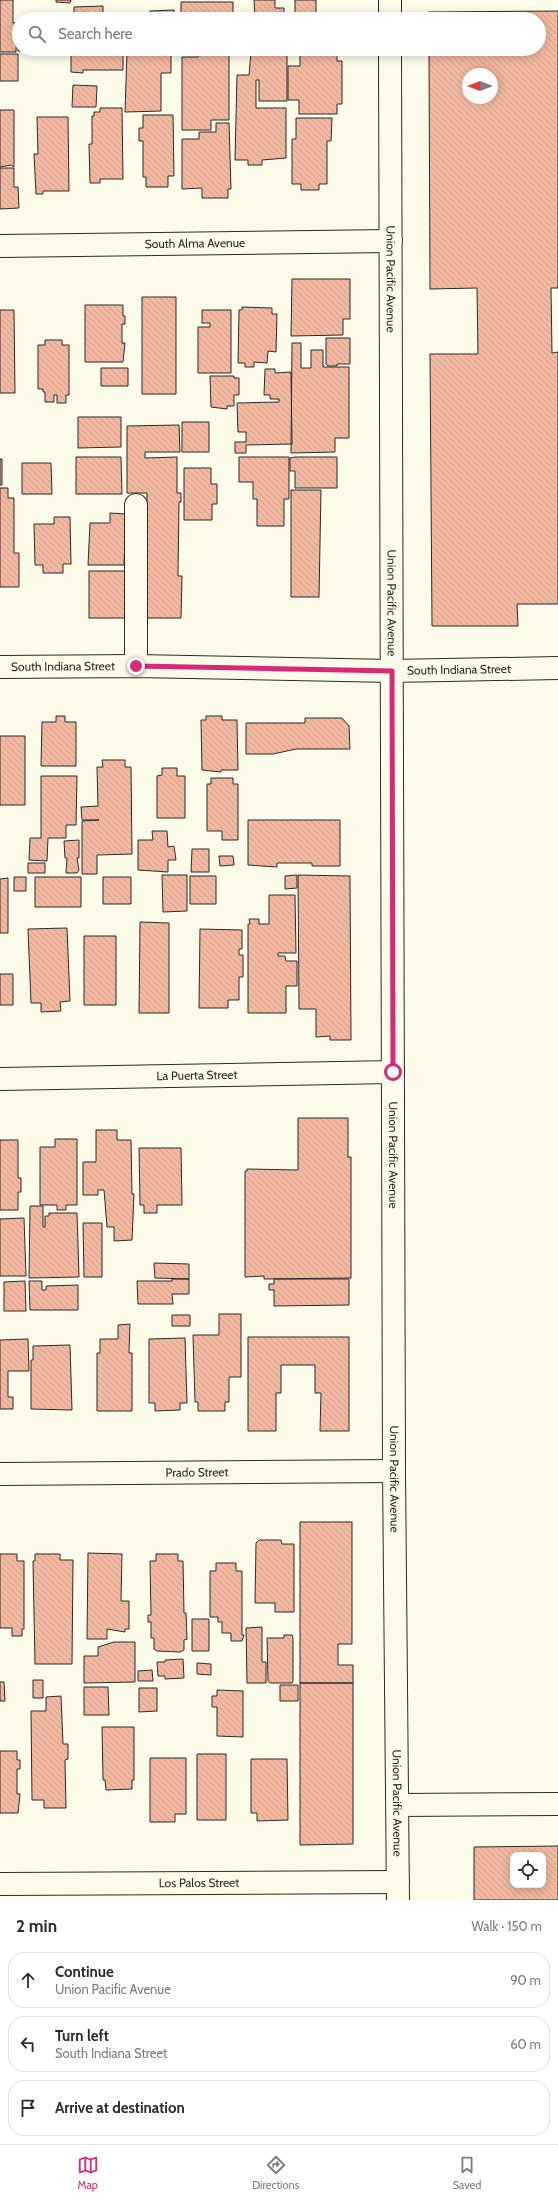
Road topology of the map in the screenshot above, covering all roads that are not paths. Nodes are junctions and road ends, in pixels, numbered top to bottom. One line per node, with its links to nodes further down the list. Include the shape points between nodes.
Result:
1 (390, 0): 2 (street)
2 (390, 12)
3 (390, 56): 4 (street, Union Pacific Avenue)
4 (391, 241): 5 (street, South Alma Avenue); 10 (street, Union Pacific Avenue)
5 (0, 246)
6 (136, 505): 7 (street)
7 (136, 666): 8 (street, South Indiana Street); 10 (street, South Indiana Street)
8 (0, 667)
9 (558, 668): 10 (street, South Indiana Street)
10 (392, 671): 11 (street, Union Pacific Avenue)
11 (393, 1072): 12 (street, La Puerta Street); 13 (street, Union Pacific Avenue)
12 (0, 1079)
13 (394, 1470): 14 (street, Prado Street); 16 (street, Union Pacific Avenue)
14 (0, 1474)
15 (558, 1804): 16 (street)
16 (398, 1805): 18 (street, Union Pacific Avenue)
17 (0, 1884): 18 (street, Los Palos Street)
18 (398, 1891)

